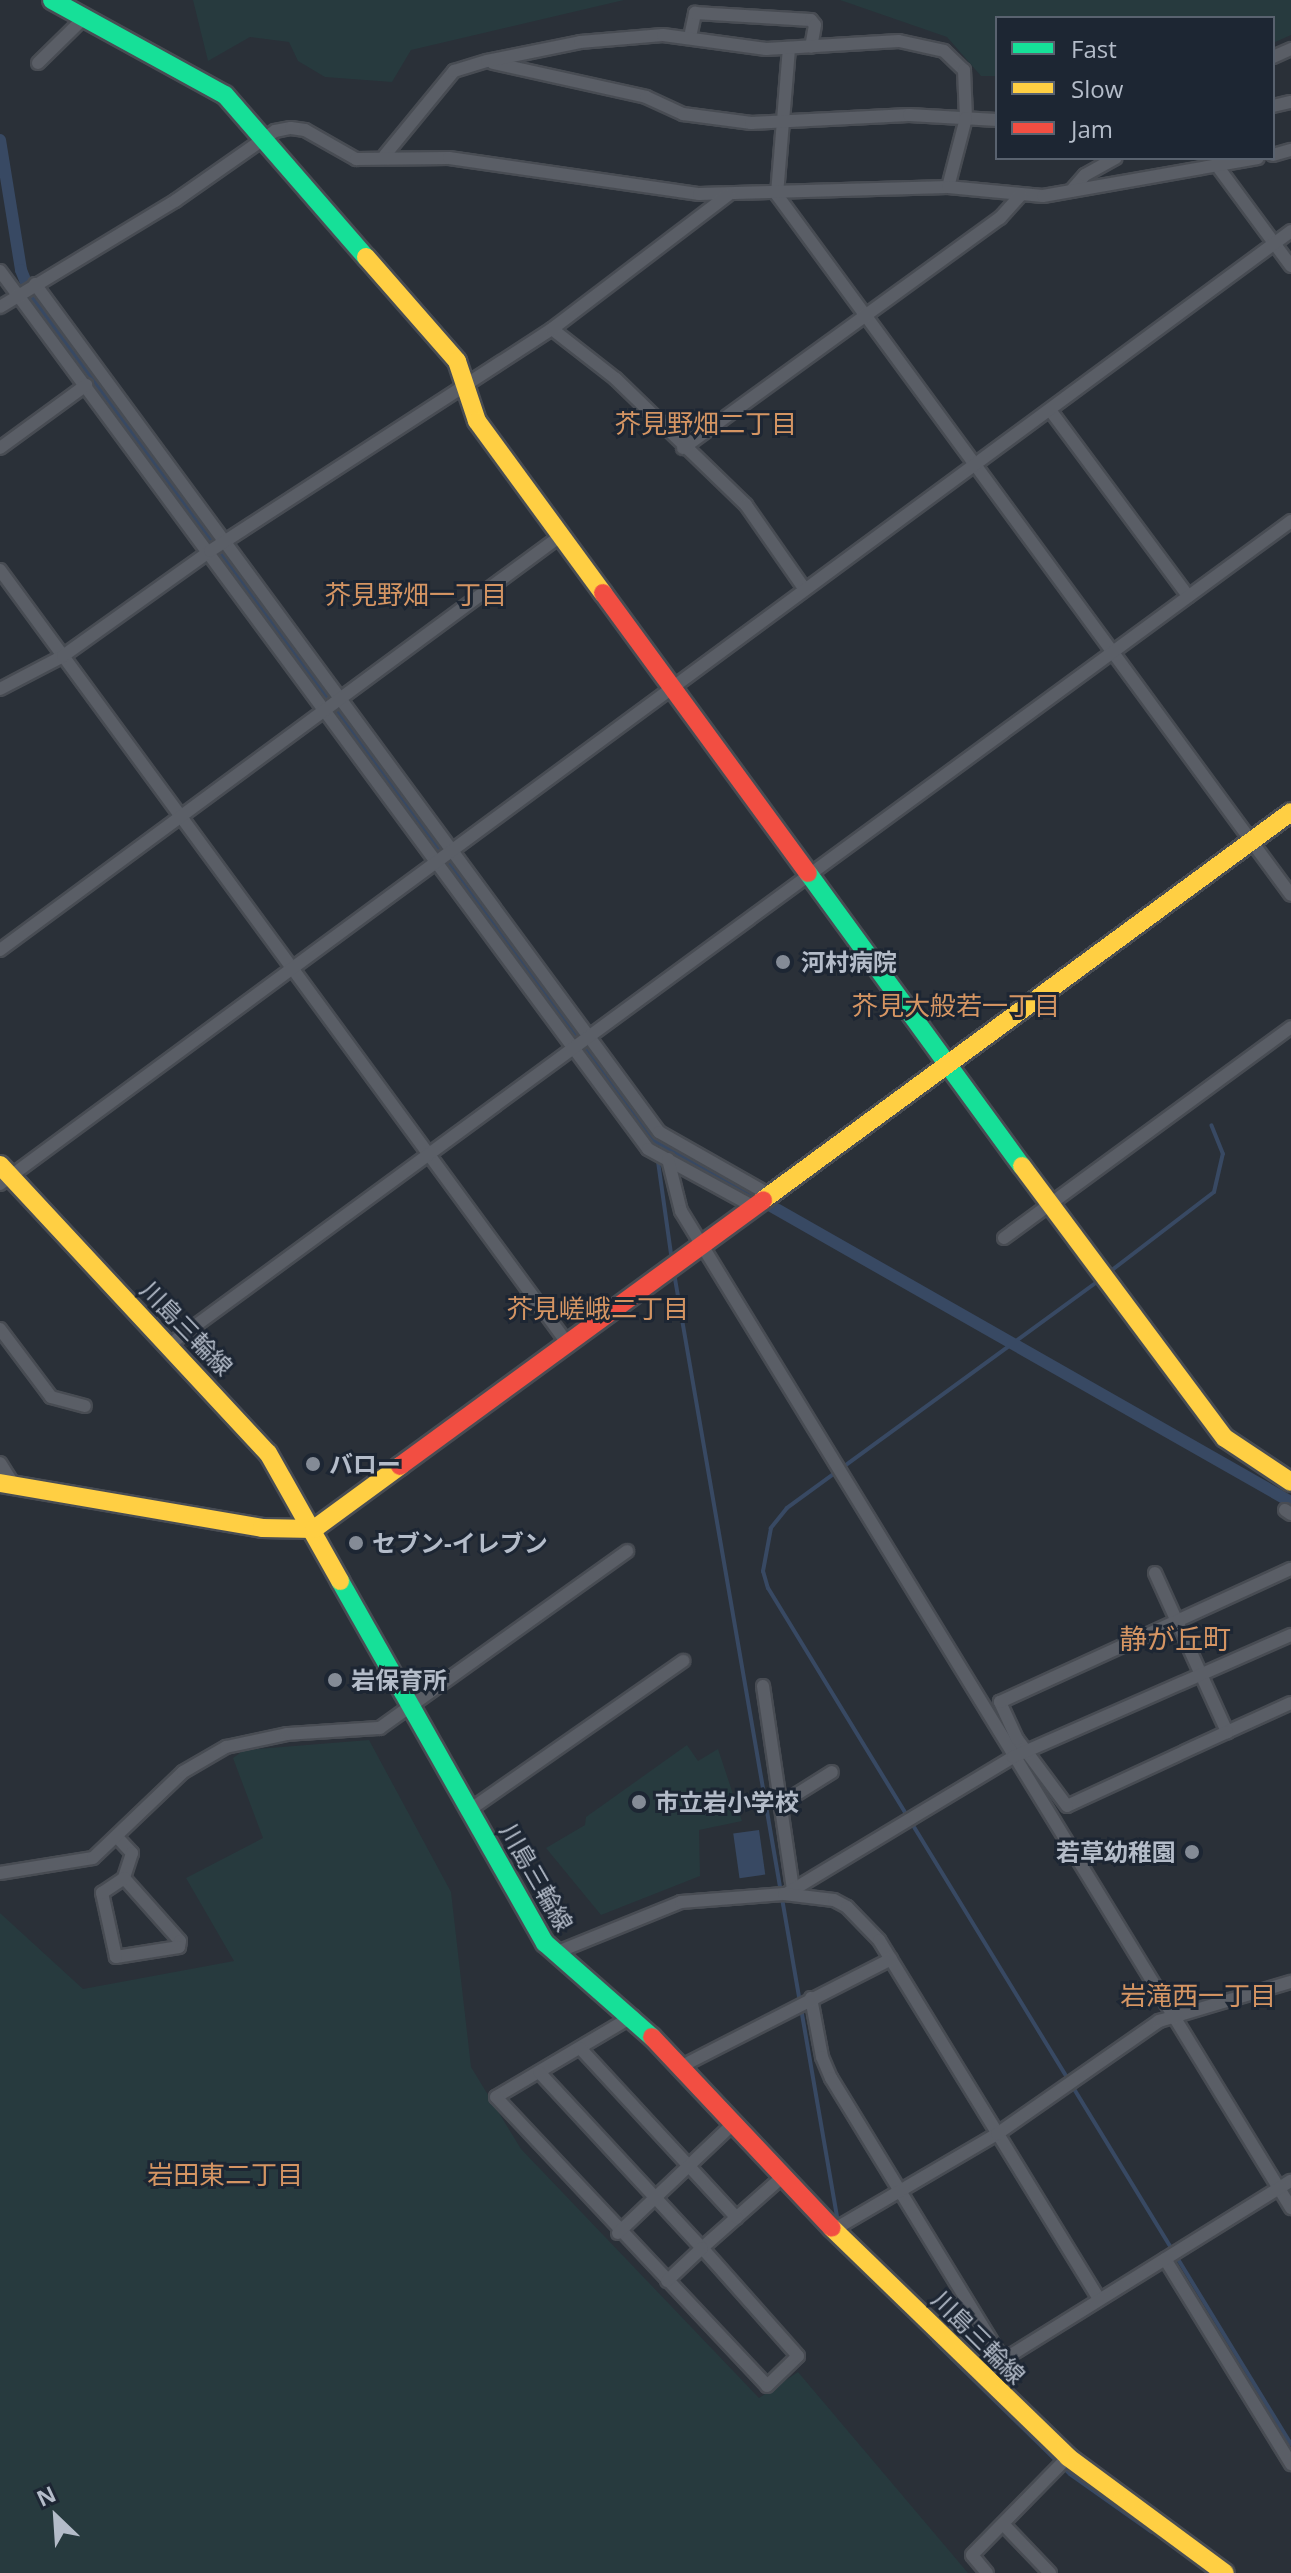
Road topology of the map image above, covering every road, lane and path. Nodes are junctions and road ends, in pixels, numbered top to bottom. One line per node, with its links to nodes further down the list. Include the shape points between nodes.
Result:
1 (52, 0): 2 (street)
2 (85, 17): 7 (street); 11 (street, via 225,95)
3 (690, 37): 4 (street, via 695,13 811,20); 5 (street); 6 (street, via 580,42)
4 (811, 47): 5 (street); 8 (street, via 899,41 944,51 964,70)
5 (789, 48): 10 (street)
6 (487, 61): 10 (street, via 646,97 683,114); 12 (street, via 454,71)
7 (38, 63)
8 (966, 118): 9 (street); 10 (street, via 909,115); 16 (street)
9 (995, 120)
10 (783, 123): 19 (street)
11 (263, 139): 12 (street, via 291,128 305,130 356,159); 25 (street, via 175,201); 31 (street, via 457,361)
12 (385, 155): 18 (street, via 481,161)
13 (1112, 160): 17 (street, via 1085,175)
14 (1249, 160): 15 (street)
15 (1218, 167): 17 (street); 22 (street)
16 (948, 187): 19 (street); 20 (street)
17 (1071, 191): 20 (street)
18 (728, 195): 19 (street); 29 (street)
19 (777, 195): 28 (street)
20 (1021, 195): 28 (street, via 1000,218)
21 (1291, 231): 22 (street)
22 (1274, 243): 23 (street); 34 (street)
23 (1291, 266)
24 (0, 271): 26 (street)
25 (35, 284): 26 (street); 32 (street)
26 (20, 293): 27 (street); 30 (street)
27 (0, 307)
28 (864, 314): 36 (street); 37 (street)
29 (552, 329): 31 (street); 36 (street, via 616,379)
30 (86, 385): 33 (street); 35 (street)
31 (466, 386): 39 (street, via 477,421); 40 (street)
32 (118, 396): 33 (street); 40 (street)
33 (103, 408): 41 (street)
34 (1050, 410): 37 (street); 44 (street)
35 (0, 448)
36 (683, 448): 43 (street, via 746,505)
37 (974, 463): 43 (street); 45 (street)
38 (1291, 521): 44 (street)
39 (559, 537): 47 (street); 49 (street)
40 (224, 542): 41 (street); 49 (street)
41 (210, 551): 46 (street); 50 (street)
42 (0, 570): 46 (street)
43 (804, 588): 47 (street)
44 (1188, 596): 45 (street)
45 (1112, 652): 53 (street); 56 (street)
46 (63, 656): 48 (street); 52 (street)
47 (671, 686): 54 (street); 56 (street)
48 (0, 689)
49 (341, 700): 50 (street); 54 (street)
50 (326, 712): 52 (street); 55 (street)
51 (1291, 812): 53 (street)
52 (182, 818): 58 (street); 59 (street)
53 (1251, 841): 57 (street); 63 (street)
54 (451, 849): 55 (street); 61 (street)
55 (435, 860): 59 (street); 62 (street)
56 (809, 875): 61 (street); 63 (street)
57 (1291, 895)
58 (0, 950)
59 (291, 969): 64 (street); 66 (street)
60 (1291, 1027): 68 (street)
61 (590, 1038): 62 (street); 67 (street, via 659,1132)
62 (574, 1049): 64 (street); 65 (street, via 648,1149)
63 (949, 1065): 67 (street); 68 (street)
64 (429, 1155): 73 (street); 74 (street)
65 (668, 1159): 69 (street); 71 (street, via 681,1211)
66 (3, 1176): 74 (street, 川島三輪線)
67 (770, 1195): 69 (street)
68 (1051, 1205): 70 (street); 77 (street, via 1225,1438)
69 (754, 1207): 71 (street)
70 (1004, 1238)
71 (703, 1245): 73 (street); 92 (street)
72 (0, 1329): 75 (street, via 51,1397)
73 (568, 1344): 79 (street)
74 (169, 1345): 79 (street, 川島三輪線, via 268,1453)
75 (85, 1406)
76 (0, 1463): 78 (street)
77 (1291, 1482)
78 (7, 1484): 79 (street, via 262,1528)
79 (314, 1529): 89 (street, 川島三輪線)
80 (627, 1551): 89 (street)
81 (1291, 1569): 83 (street)
82 (1155, 1573): 83 (street)
83 (1177, 1621): 86 (street); 91 (street, via 1000,1702)
84 (1291, 1635): 86 (street)
85 (683, 1661): 95 (street)
86 (1201, 1675): 90 (street); 91 (street)
87 (763, 1686): 94 (street)
88 (1291, 1703): 90 (street)
89 (414, 1707): 95 (street, 川島三輪線); 96 (street, via 380,1728 287,1734 226,1747 183,1772)
90 (1227, 1732): 91 (street, via 1067,1806)
91 (1029, 1752): 92 (street)
92 (1013, 1757): 99 (street); 104 (street)
93 (832, 1772): 94 (street)
94 (781, 1804): 99 (street)
95 (471, 1809): 100 (street, 川島三輪線, via 525,1914)
96 (117, 1837): 97 (street, via 93,1858); 98 (street, via 132,1853)
97 (0, 1873)
98 (124, 1878): 98 (street, via 180,1941 179,1947 116,1957 102,1893)
99 (789, 1892): 100 (street, via 681,1902); 101 (street, via 847,1907)
100 (555, 1953): 105 (street, 川島三輪線)
101 (891, 1959): 103 (street); 110 (street)
102 (1291, 1982): 104 (street)
103 (811, 1998): 107 (street); 115 (street, via 831,2078)
104 (1172, 2015): 110 (street); 114 (street)
105 (633, 2016): 106 (street); 107 (street, 川島三輪線)
106 (580, 2048): 108 (street); 111 (street)
107 (680, 2067): 109 (street, 川島三輪線)
108 (539, 2072): 116 (street); 120 (street, via 496,2097)
109 (732, 2125): 111 (street); 112 (street, 川島三輪線)
110 (997, 2134): 115 (street); 124 (street)
111 (689, 2166): 116 (street); 118 (street)
112 (781, 2178): 118 (street); 119 (street, 川島三輪線)
113 (1291, 2181): 114 (street)
114 (1279, 2188): 117 (street); 122 (street)
115 (900, 2193): 119 (street); 125 (street)
116 (654, 2199): 120 (street); 121 (street)
117 (1291, 2208)
118 (737, 2218): 121 (street)
119 (835, 2229): 126 (street, 川島三輪線)
120 (618, 2233): 123 (street)
121 (702, 2248): 123 (street); 123 (street, via 798,2356 767,2386)
122 (1172, 2254): 124 (street); 128 (street)
123 (667, 2281)
124 (1099, 2299): 125 (street)
125 (1002, 2358): 126 (street)
126 (982, 2373): 127 (street, 川島三輪線)
127 (1068, 2457): 129 (street); 132 (street, 川島三輪線)
128 (1291, 2464)
129 (1003, 2524): 130 (street, via 972,2555); 131 (street)
130 (987, 2573)
131 (1050, 2573)
132 (1225, 2573)

